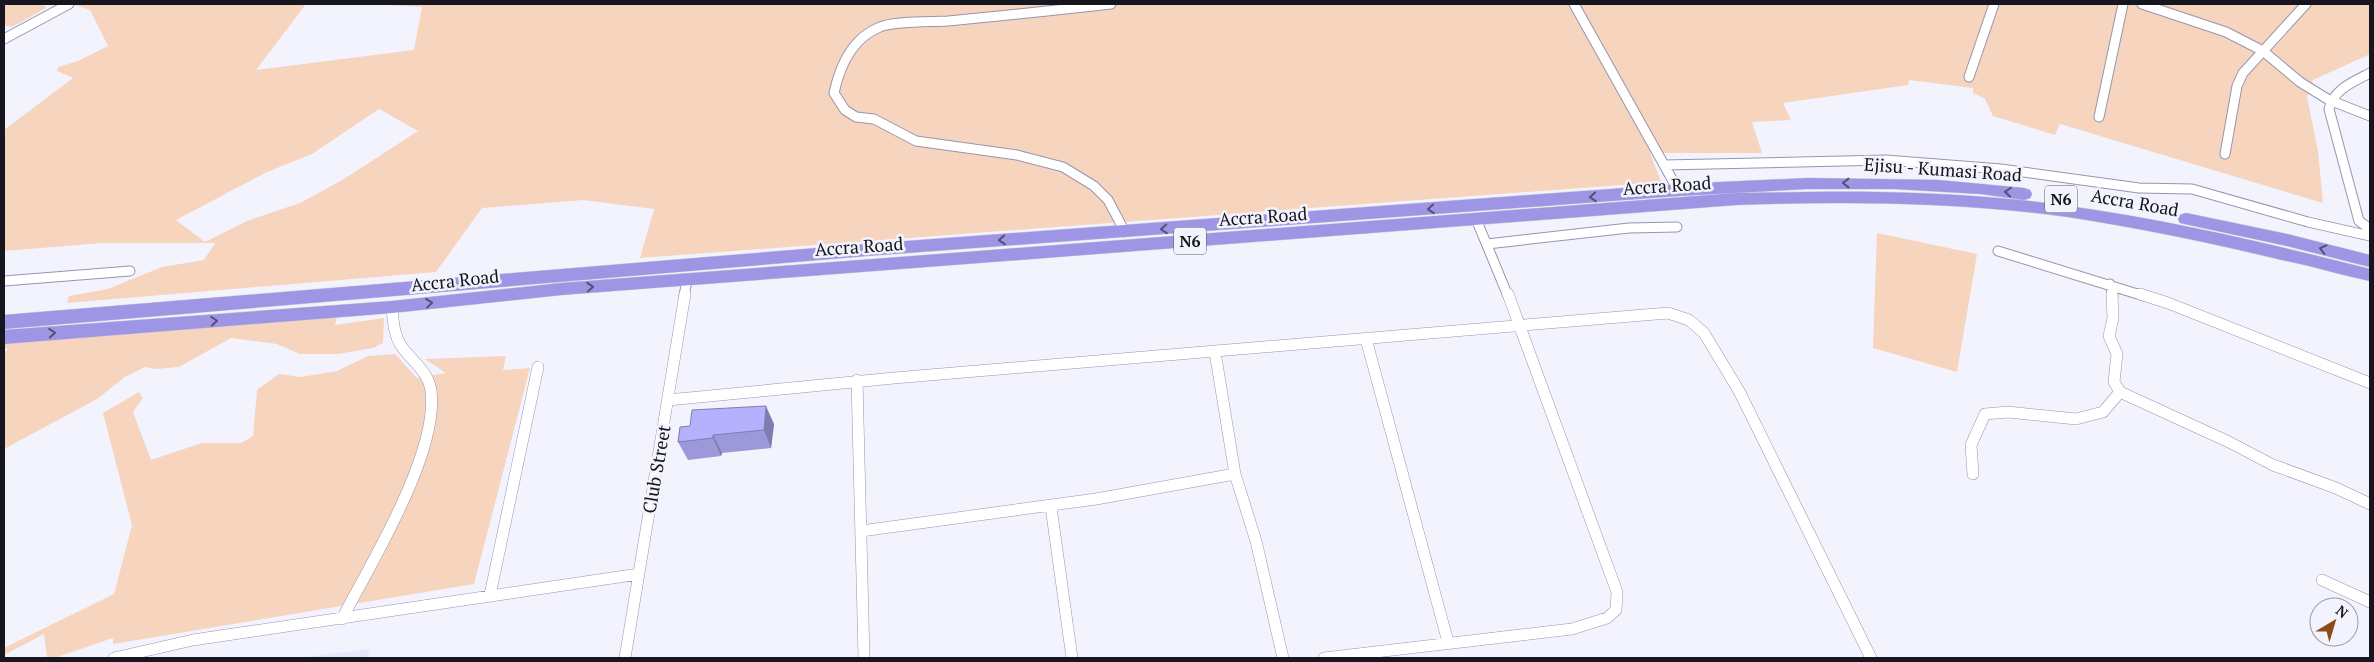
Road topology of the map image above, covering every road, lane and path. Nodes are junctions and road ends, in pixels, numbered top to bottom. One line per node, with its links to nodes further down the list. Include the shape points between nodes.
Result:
1 (69, 4): 8 (street)
2 (1111, 4): 22 (street, via 881,26 854,43 837,75 834,93 845,110 856,117 874,119 916,141 1017,155 1064,167 1094,186 1108,200)
3 (1574, 4): 16 (street)
4 (1994, 4): 11 (street)
5 (2123, 4): 14 (street)
6 (2142, 4): 9 (street, via 2226,32)
7 (2306, 4): 9 (street)
8 (4, 39)
9 (2263, 51): 12 (street, via 2300,82); 15 (street, via 2243,73 2237,86)
10 (2370, 74): 12 (street, via 2339,90)
11 (1969, 77)
12 (2330, 100): 13 (street); 21 (street, via 2328,109 2359,221)
13 (2370, 116)
14 (2099, 117)
15 (2225, 154)
16 (1664, 165): 18 (street); 23 (street, via 1886,160 2001,169 2139,188 2192,189)
17 (1746, 186): 18 (highway, Accra Road / N6); 26 (highway, Ejisu - Kumasi Road / N6, one-way to 17, via 2186,219 2020,193 1863,183)
18 (1678, 190): 22 (highway, Accra Road / N6, one-way to 22)
19 (1476, 219): 24 (street); 28 (highway, Accra Road / N6, via 1811,196 1950,200 2062,210 2175,229); 29 (highway, Accra Road / N6)
20 (1678, 227): 24 (street, via 1629,228)
21 (2370, 229)
22 (1125, 232): 33 (highway, Accra Road / N6, one-way to 33, via 866,250)
23 (2370, 236)
24 (1487, 244): 34 (street)
25 (1998, 251): 31 (street)
26 (2370, 261)
27 (130, 271): 30 (street)
28 (2370, 275)
29 (687, 280): 32 (highway, Accra Road / N6, one-way to 29, via 561,289); 42 (street, Club Street)
30 (4, 281)
31 (2110, 284): 40 (street, via 2168,303); 41 (street, via 2114,302 2109,336 2117,354 2114,382)
32 (392, 307): 35 (highway, Accra Road / N6, one-way to 32); 52 (street, via 394,331 423,372 430,385 434,405 408,490)
33 (4, 322)
34 (1520, 323): 36 (street); 53 (street, via 1617,592 1616,610 1607,618 1572,628); 60 (street, via 1668,313 1689,320 1704,333 1739,391)
35 (4, 337)
36 (1366, 339): 37 (street); 53 (street)
37 (1215, 352): 39 (street); 43 (street)
38 (538, 367): 50 (street)
39 (858, 380): 42 (street); 47 (street)
40 (2370, 383)
41 (2120, 392): 44 (street, via 2103,412 2076,419 2008,412 1985,414 1971,445); 45 (street, via 2273,465)
42 (668, 400): 48 (street, Club Street)
43 (1236, 474): 46 (street); 58 (street, via 1256,541)
44 (1973, 474)
45 (2370, 504)
46 (1051, 507): 47 (street); 57 (street)
47 (861, 531): 56 (street)
48 (639, 574): 50 (street); 55 (street, Club Street)
49 (2322, 580): 51 (street)
50 (490, 595): 52 (street)
51 (2370, 602)
52 (342, 619): 54 (street, via 193,640)
53 (1448, 642): 59 (street)
54 (114, 658)
55 (624, 658)
56 (864, 658)
57 (1072, 658)
58 (1283, 658)
59 (1324, 658)
60 (1871, 658)

